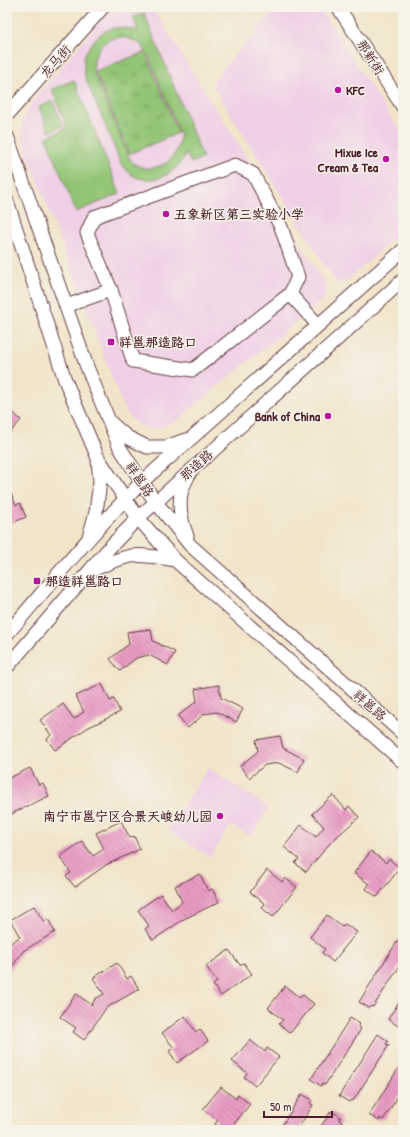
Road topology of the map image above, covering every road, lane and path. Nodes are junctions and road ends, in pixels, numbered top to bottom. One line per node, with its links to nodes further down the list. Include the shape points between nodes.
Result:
1 (103, 7): 4 (street, 龙马街)
2 (338, 7): 3 (street, 那新街)
3 (403, 107)
4 (7, 115)
5 (7, 136): 11 (street, 祥邕路)
6 (7, 200): 15 (street, 祥邕路, via 65,380)
7 (403, 250): 12 (street, 那造路)
8 (403, 280): 16 (street, 那造路)
9 (111, 290): 10 (street, via 132,362 193,370); 10 (street, via 87,233 94,217 235,165 253,174 281,227 298,277); 11 (street)
10 (290, 294): 12 (street)
11 (66, 306): 13 (street, 祥邕路)
12 (318, 325): 14 (street, 那造路)
13 (108, 421): 14 (street, via 127,437 147,447 166,447); 17 (street, 祥邕路, via 120,448)
14 (193, 437): 17 (street, 那造路)
15 (98, 458): 18 (street, 祥邕路); 21 (street, via 100,482 96,512)
16 (191, 469): 19 (street, 那造路); 22 (street, via 182,489 180,507 182,526)
17 (142, 482): 18 (street, 那造路); 19 (street, 祥邕路)
18 (125, 499): 20 (street, 祥邕路); 21 (street, 那造路)
19 (155, 501): 20 (street, 那造路); 22 (street, 祥邕路)
20 (138, 518): 23 (street, 祥邕路); 24 (street, 那造路)
21 (88, 540): 25 (street, 那造路)
22 (190, 545): 27 (street, 祥邕路)
23 (175, 560): 24 (street, via 133,556); 28 (street, 祥邕路)
24 (89, 571): 26 (street, 那造路)
25 (7, 634)
26 (7, 667)
27 (403, 734)
28 (403, 762)

